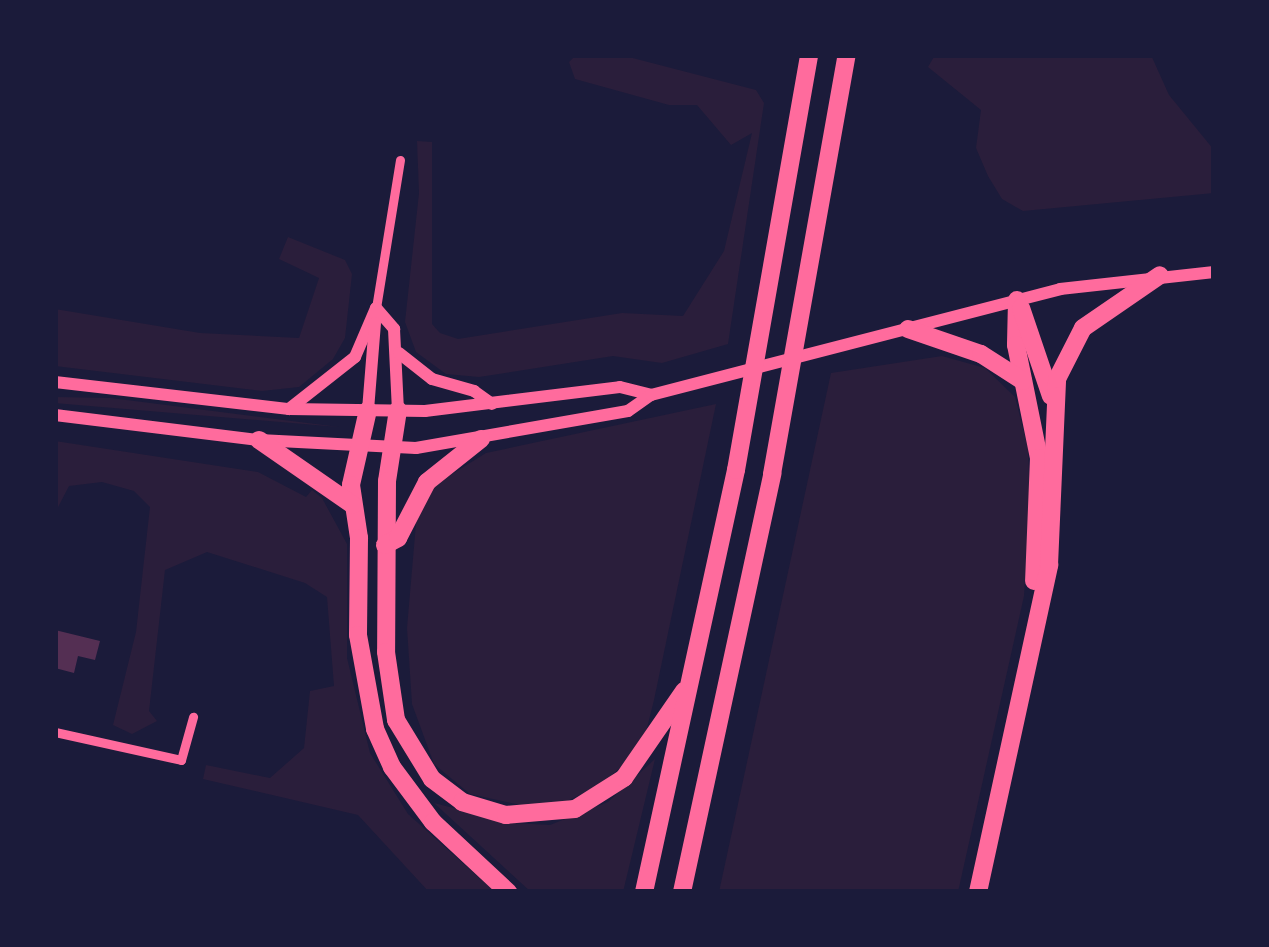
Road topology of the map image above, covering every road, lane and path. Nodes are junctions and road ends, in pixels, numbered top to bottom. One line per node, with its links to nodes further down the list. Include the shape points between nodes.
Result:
1 (810, 55): 27 (highway)
2 (847, 55): 4 (highway)
3 (861, 55): 4 (highway)
4 (832, 140): 32 (highway, via 772,474)
5 (400, 160): 9 (street)
6 (1214, 272): 7 (main road)
7 (1160, 275): 8 (main road); 15 (highway, via 1083,328 1066,352)
8 (1017, 300): 10 (main road); 12 (highway); 15 (highway)
9 (376, 308): 11 (main road, via 394,329); 17 (main road, via 355,357); 18 (main road)
10 (908, 328): 12 (highway, via 981,354); 14 (main road)
11 (399, 353): 16 (main road, via 432,379 474,391); 19 (main road)
12 (1023, 381): 33 (highway, via 1038,458 1037,564)
13 (55, 382): 17 (main road)
14 (651, 394): 16 (main road, via 620,387); 22 (main road, via 628,411)
15 (1053, 402): 34 (highway, via 1049,566)
16 (492, 404): 19 (main road)
17 (289, 409): 18 (main road)
18 (368, 410): 19 (main road); 23 (highway)
19 (398, 410): 24 (highway)
20 (55, 415): 21 (main road)
21 (259, 440): 23 (main road); 25 (highway)
22 (481, 440): 24 (main road); 26 (highway, via 436,472 398,538)
23 (357, 447): 24 (main road); 25 (highway)
24 (392, 448): 26 (highway)
25 (352, 505): 30 (highway, via 359,538 358,635 375,729 392,767 426,813)
26 (385, 545): 27 (highway, via 386,652 396,720 421,769 478,809 530,817 594,800 646,753)
27 (694, 674): 31 (highway)
28 (193, 717): 29 (street, via 181,760)
29 (55, 732)
30 (508, 892)
31 (644, 892)
32 (682, 892)
33 (966, 892)
34 (978, 892)

